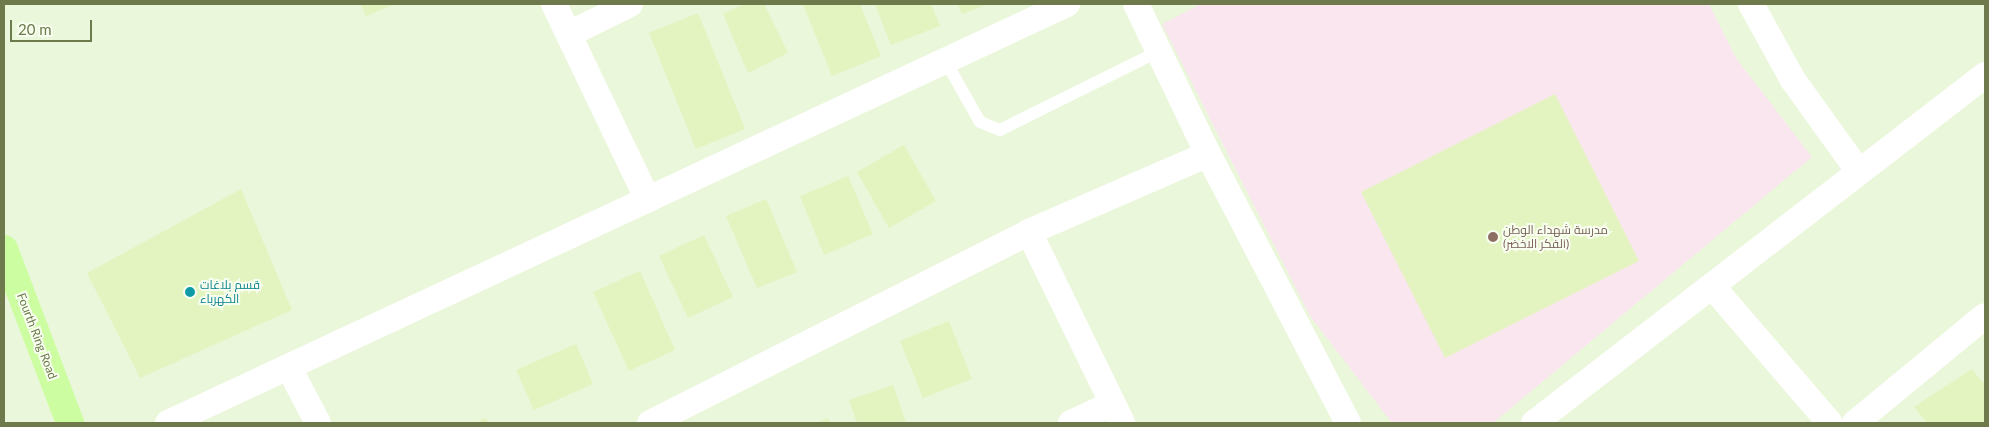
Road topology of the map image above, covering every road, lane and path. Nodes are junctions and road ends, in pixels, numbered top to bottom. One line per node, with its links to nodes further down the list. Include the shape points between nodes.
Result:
1 (554, 4): 6 (street)
2 (630, 4): 6 (street)
3 (1068, 4): 8 (street)
4 (1136, 4): 7 (street)
5 (1751, 4): 11 (street, via 1792,80)
6 (569, 34): 12 (street)
7 (1159, 51): 8 (lane, via 1000,130 980,122); 10 (street)
8 (946, 62): 12 (street)
9 (1985, 75): 11 (street)
10 (1208, 154): 13 (street); 24 (street)
11 (1859, 172): 15 (street)
12 (648, 200): 17 (street)
13 (1029, 232): 18 (street); 22 (street)
14 (4, 248): 19 (main road, Fourth Ring Road)
15 (1712, 286): 25 (street); 26 (street)
16 (1985, 316): 27 (street)
17 (288, 368): 20 (street); 21 (street)
18 (1117, 414): 23 (street)
19 (70, 423)
20 (168, 423)
21 (318, 423)
22 (650, 423)
23 (1071, 423)
24 (1348, 423)
25 (1534, 423)
26 (1830, 423)
27 (1855, 423)

